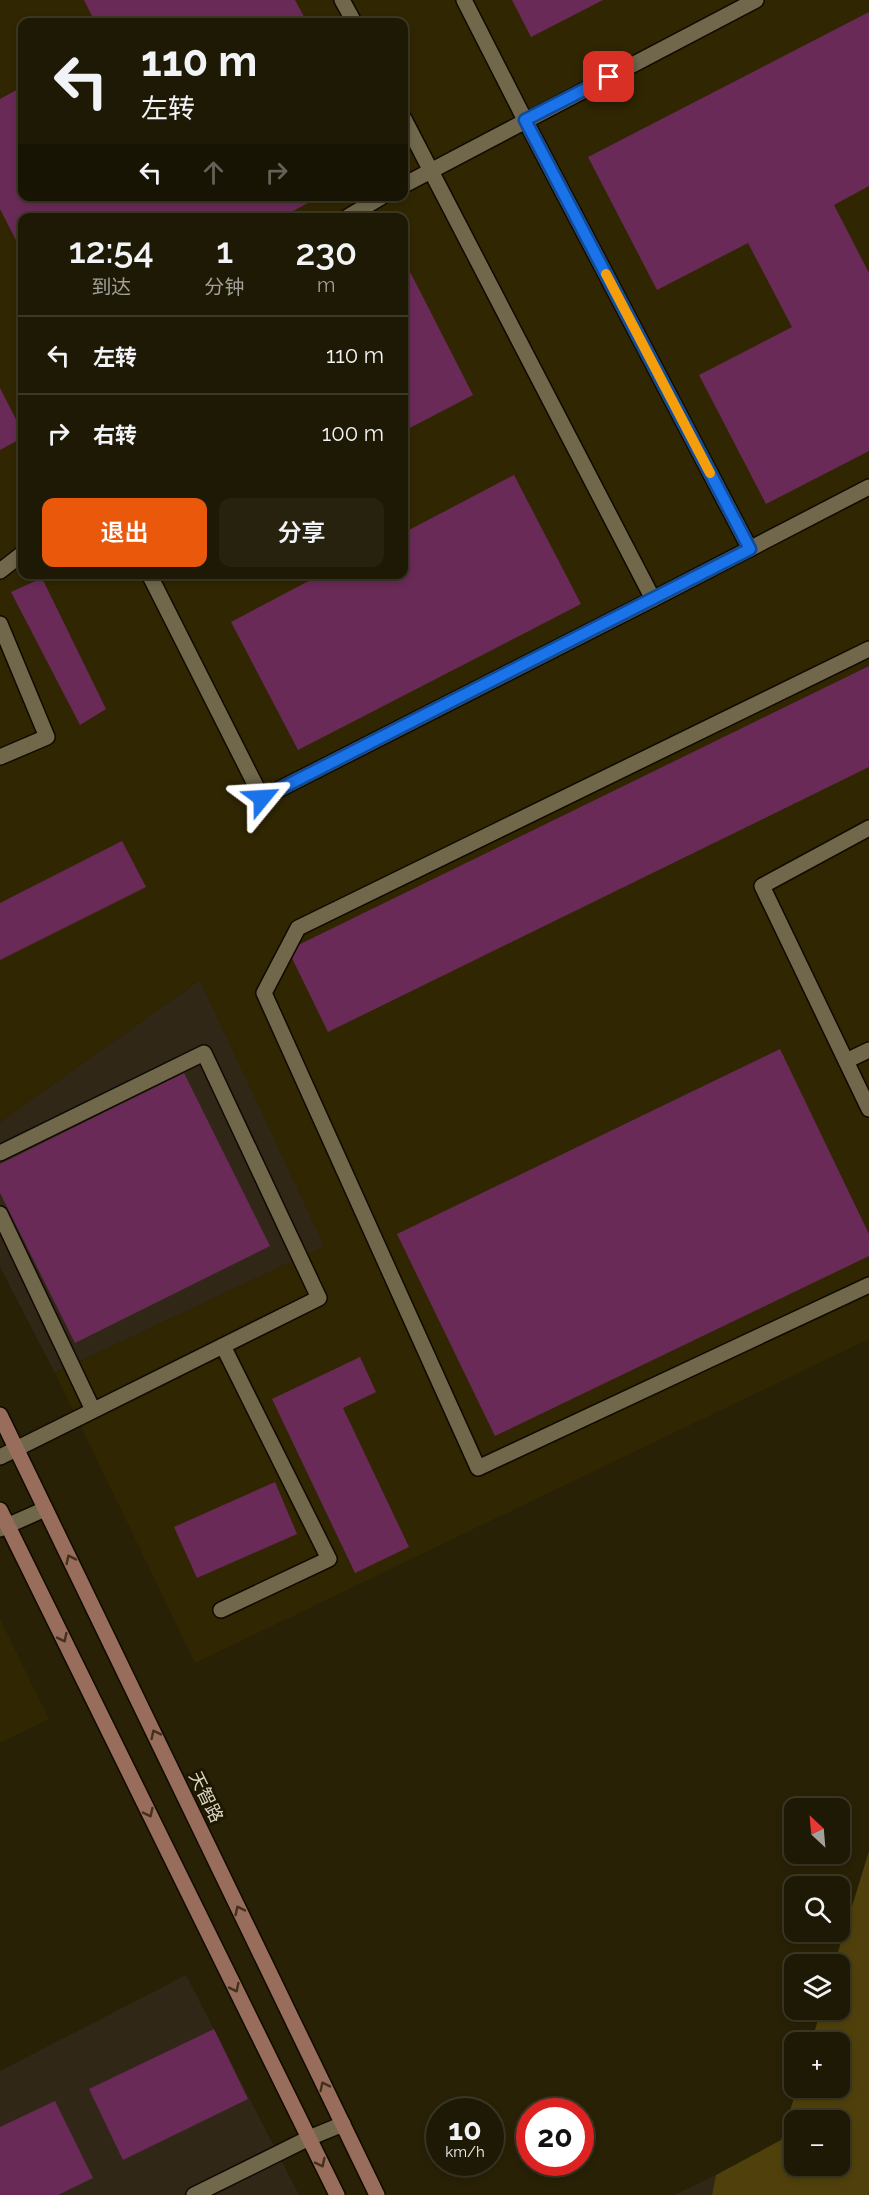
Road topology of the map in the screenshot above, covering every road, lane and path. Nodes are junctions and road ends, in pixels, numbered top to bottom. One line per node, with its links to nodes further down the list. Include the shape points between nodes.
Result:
1 (342, 0): 4 (lane)
2 (465, 0): 5 (lane)
3 (756, 0): 5 (lane)
4 (352, 18)
5 (525, 120): 7 (lane); 12 (lane)
6 (408, 126): 7 (lane)
7 (430, 170): 8 (lane); 16 (lane)
8 (408, 183)
9 (375, 201): 10 (lane)
10 (354, 213)
11 (869, 487): 12 (lane)
12 (750, 549): 16 (lane)
13 (18, 557): 14 (lane)
14 (0, 571)
15 (152, 579): 16 (lane, via 262,798)
16 (653, 599)
17 (0, 624): 19 (lane, via 47,737)
18 (869, 649): 26 (lane, via 298,928 264,993 478,1468)
19 (0, 757)
20 (869, 828): 22 (lane, via 762,886)
21 (869, 1050): 22 (lane)
22 (846, 1061): 23 (lane)
23 (869, 1109)
24 (0, 1153): 27 (lane, via 204,1053 320,1298)
25 (0, 1214): 28 (lane)
26 (869, 1285)
27 (223, 1346): 28 (lane); 35 (lane, via 329,1559)
28 (93, 1410): 30 (lane)
29 (0, 1415): 30 (street, 天智路)
30 (16, 1448): 31 (lane); 32 (street, 天智路)
31 (0, 1457)
32 (45, 1509): 34 (lane); 36 (street, 天智路, one-way to 32)
33 (0, 1510): 34 (street)
34 (4, 1527): 37 (street, one-way to 37)
35 (221, 1610)
36 (343, 2124): 37 (lane); 40 (street, 天智路)
37 (309, 2138): 38 (lane); 39 (street, one-way to 39)
38 (194, 2195)
39 (337, 2195)
40 (377, 2195)

